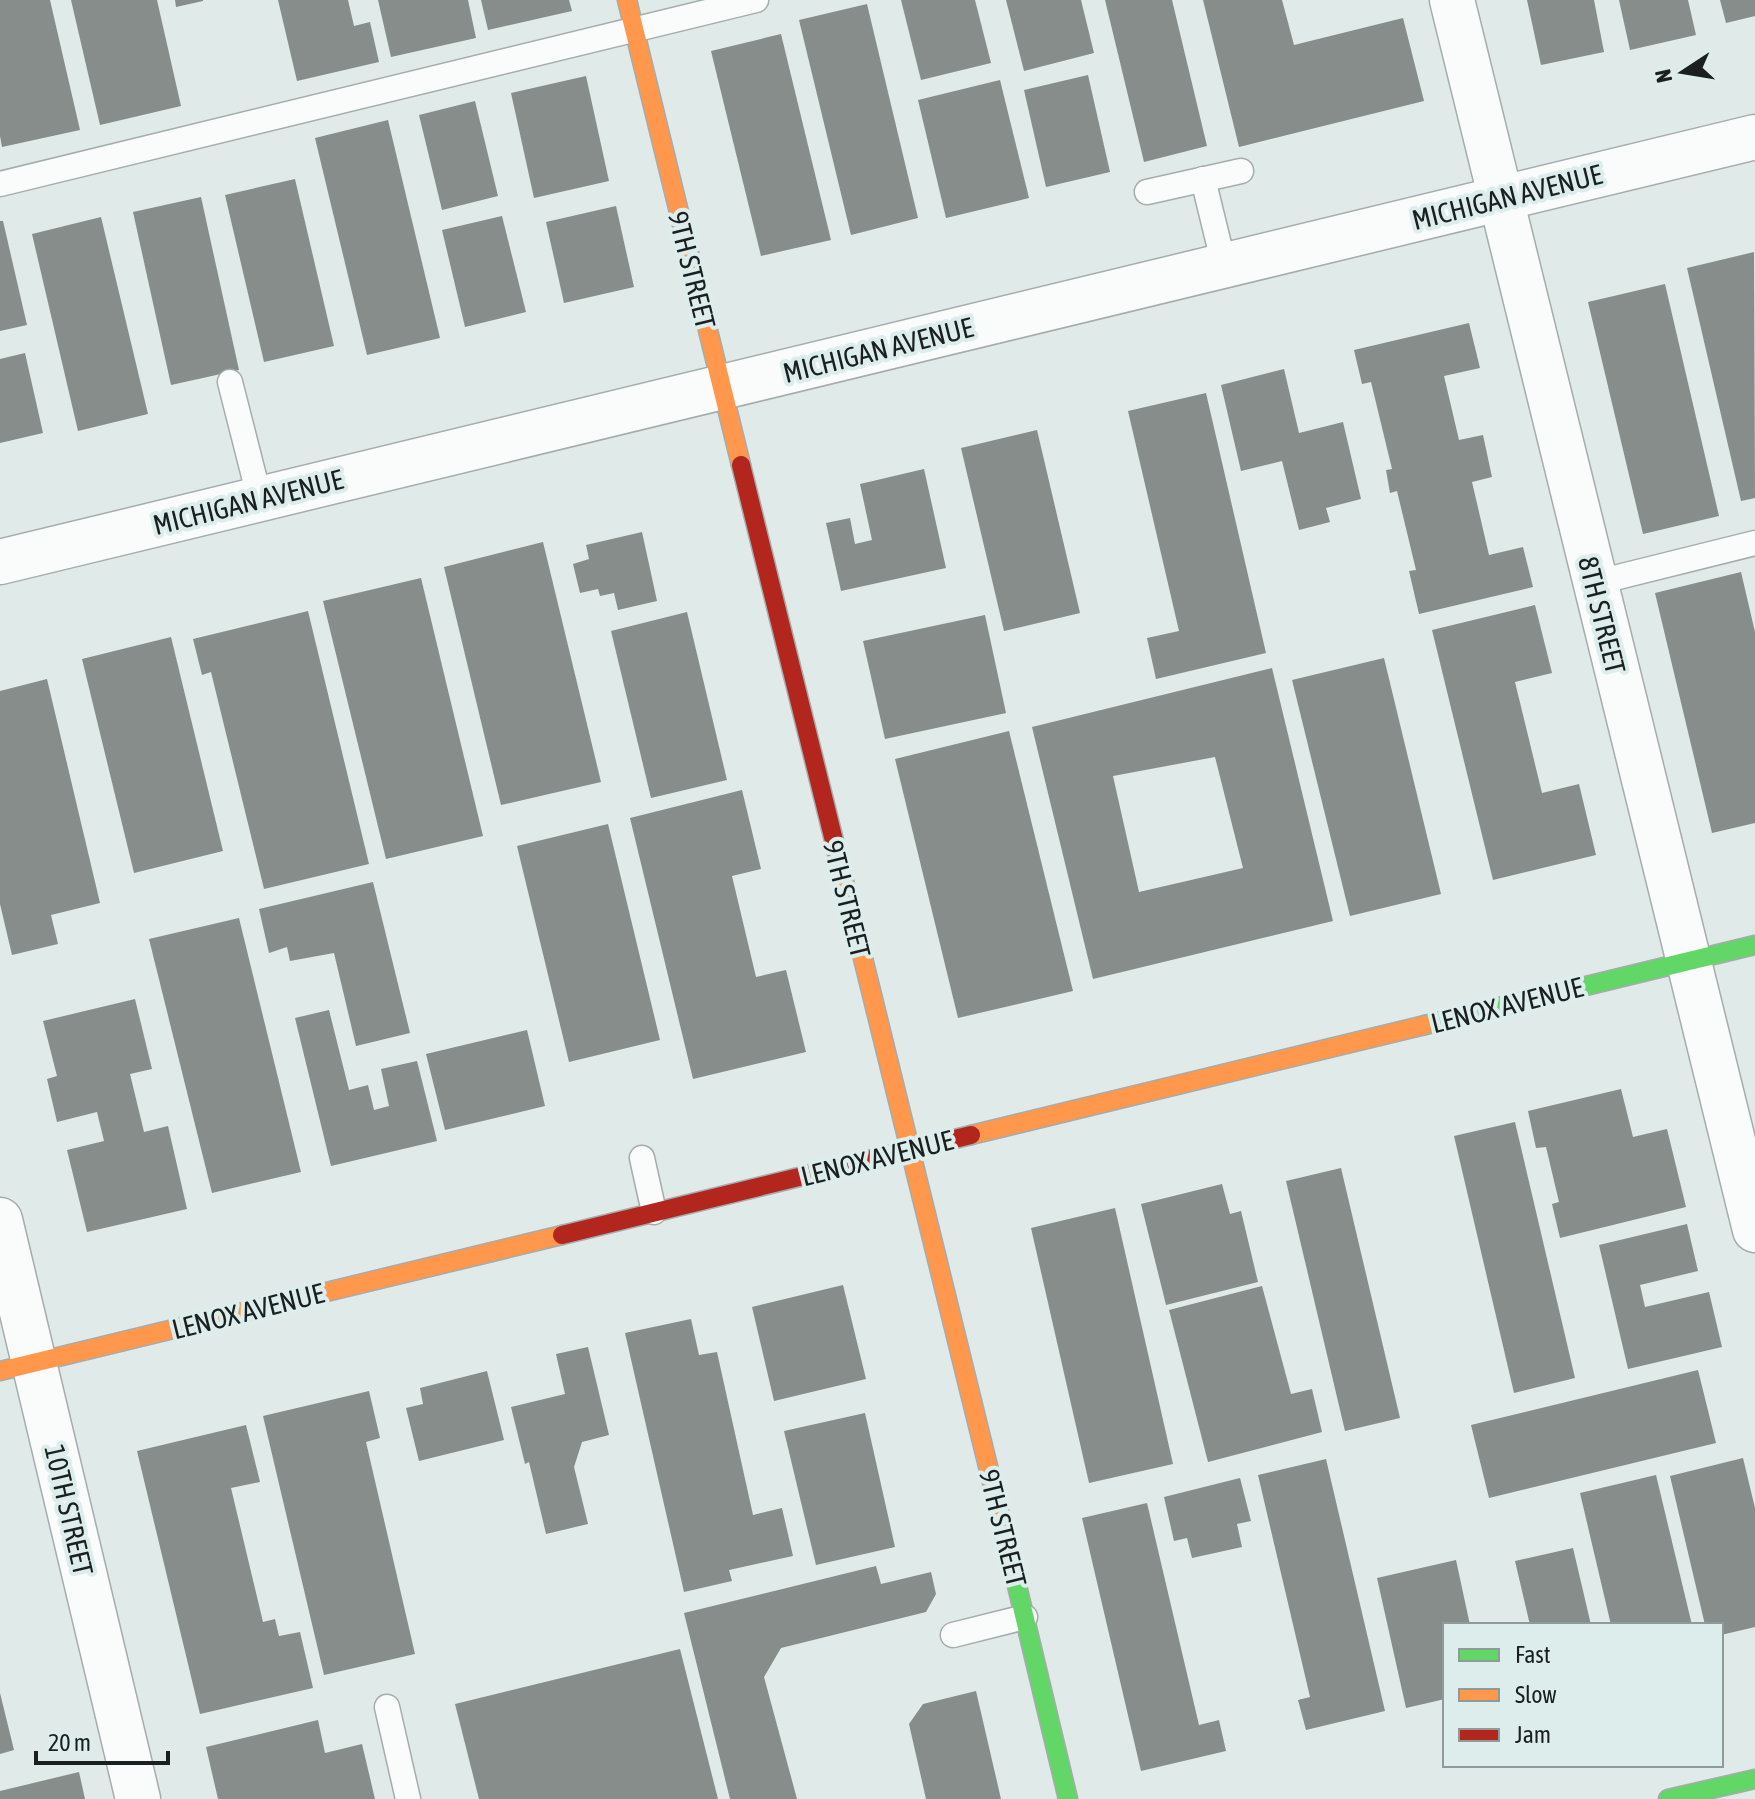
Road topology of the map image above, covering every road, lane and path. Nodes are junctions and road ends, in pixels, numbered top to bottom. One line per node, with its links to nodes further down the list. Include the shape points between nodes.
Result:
1 (627, 0): 4 (main road, 9TH STREET)
2 (756, 0): 4 (lane)
3 (1452, 0): 10 (street, 8TH STREET)
4 (634, 29): 8 (lane); 13 (main road, 9TH STREET)
5 (1755, 137): 10 (street, MICHIGAN AVENUE)
6 (1241, 171): 7 (lane)
7 (1203, 179): 9 (lane); 11 (lane)
8 (0, 184)
9 (1147, 192)
10 (1499, 199): 11 (street, MICHIGAN AVENUE); 17 (street, 8TH STREET)
11 (1224, 265): 13 (street, MICHIGAN AVENUE)
12 (230, 382): 14 (lane)
13 (722, 388): 14 (street, MICHIGAN AVENUE); 20 (main road, 9TH STREET)
14 (260, 500): 16 (street, MICHIGAN AVENUE)
15 (1755, 543): 17 (lane)
16 (0, 562)
17 (1594, 583): 19 (street, 8TH STREET)
18 (1755, 945): 19 (main road, LENOX AVENUE)
19 (1688, 961): 20 (main road, LENOX AVENUE); 24 (street, 8TH STREET)
20 (909, 1150): 22 (main road, LENOX AVENUE); 26 (main road, 9TH STREET)
21 (642, 1158): 22 (lane)
22 (654, 1212): 25 (main road, LENOX AVENUE)
23 (0, 1220): 25 (street, 10TH STREET)
24 (1755, 1230)
25 (17, 1366): 30 (street, 10TH STREET)
26 (1025, 1617): 27 (lane); 32 (main road, 9TH STREET)
27 (953, 1635)
28 (387, 1707): 31 (lane)
29 (1755, 1779): 33 (main road)
30 (138, 1799)
31 (408, 1799)
32 (1068, 1799)
33 (1668, 1799)

